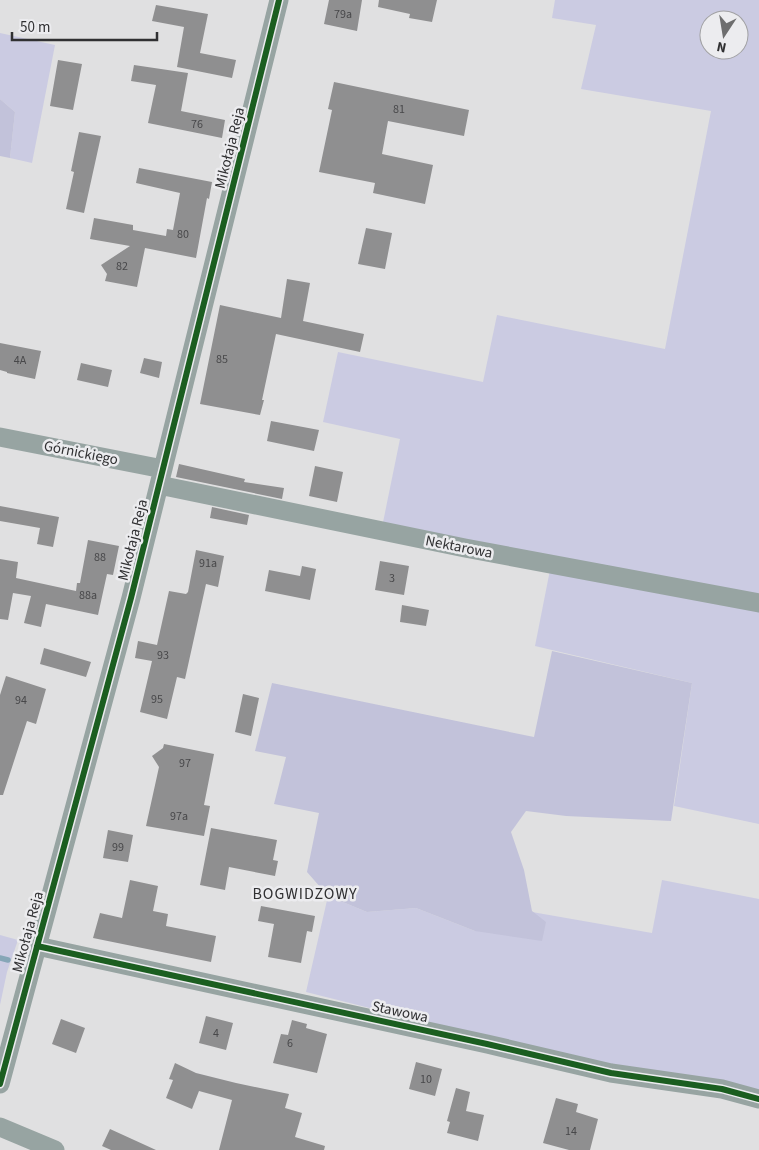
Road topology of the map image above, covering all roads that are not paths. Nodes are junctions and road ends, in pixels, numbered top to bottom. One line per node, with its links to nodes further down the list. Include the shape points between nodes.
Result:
1 (279, 0): 3 (street, Mikołaja Reja)
2 (0, 437): 3 (street, Górnickiego)
3 (161, 477): 4 (street, Nektarowa, via 465,548); 5 (street, Mikołaja Reja)
4 (759, 603)
5 (37, 946): 6 (street, Mikołaja Reja); 7 (street, Stawowa, via 611,1073 722,1089)
6 (0, 1084)
7 (759, 1099)
8 (0, 1127): 9 (street)
9 (55, 1150)

